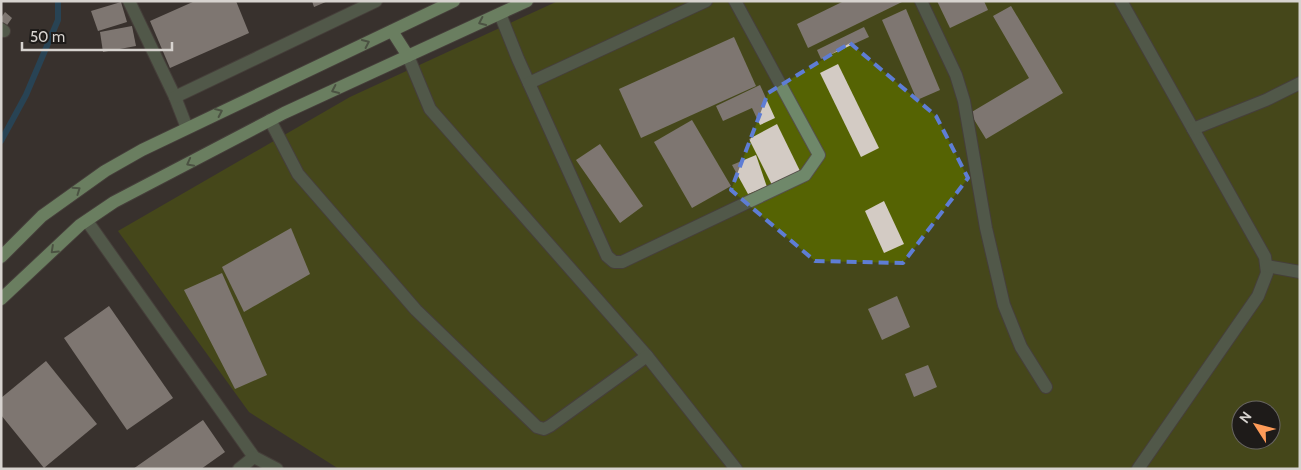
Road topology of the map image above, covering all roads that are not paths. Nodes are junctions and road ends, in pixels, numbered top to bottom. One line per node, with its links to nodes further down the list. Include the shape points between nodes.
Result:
1 (129, 1): 14 (street)
2 (376, 1): 14 (street)
3 (454, 1): 10 (main road)
4 (527, 1): 9 (main road)
5 (706, 1): 12 (street)
6 (735, 1): 12 (street, via 819,156 806,175 622,262 614,262 607,256)
7 (921, 1): 24 (street, via 956,75 964,101 986,228 1004,304 1021,346)
8 (1121, 1): 17 (street)
9 (500, 14): 11 (main road, one-way to 11); 12 (street)
10 (392, 31): 11 (main road); 16 (main road, one-way to 10)
11 (408, 56): 15 (main road, one-way to 15); 23 (street, via 430,109)
12 (529, 83)
13 (1300, 83): 17 (street)
14 (175, 97): 16 (street)
15 (270, 120): 18 (main road, one-way to 18, via 114,202); 23 (street, via 298,174 416,310 537,427 544,429 550,426)
16 (187, 128): 19 (main road, one-way to 16, via 42,216 105,170)
17 (1193, 129): 20 (street, via 1266,257)
18 (87, 221): 22 (main road, one-way to 22); 25 (street)
19 (1, 257)
20 (1266, 266): 21 (street); 29 (street, via 1267,273 1258,296)
21 (1300, 272)
22 (1, 299)
23 (647, 356): 28 (street)
24 (1046, 387)
25 (254, 458): 26 (street); 27 (street)
26 (239, 469)
27 (277, 469)
28 (736, 469)
29 (1138, 469)

